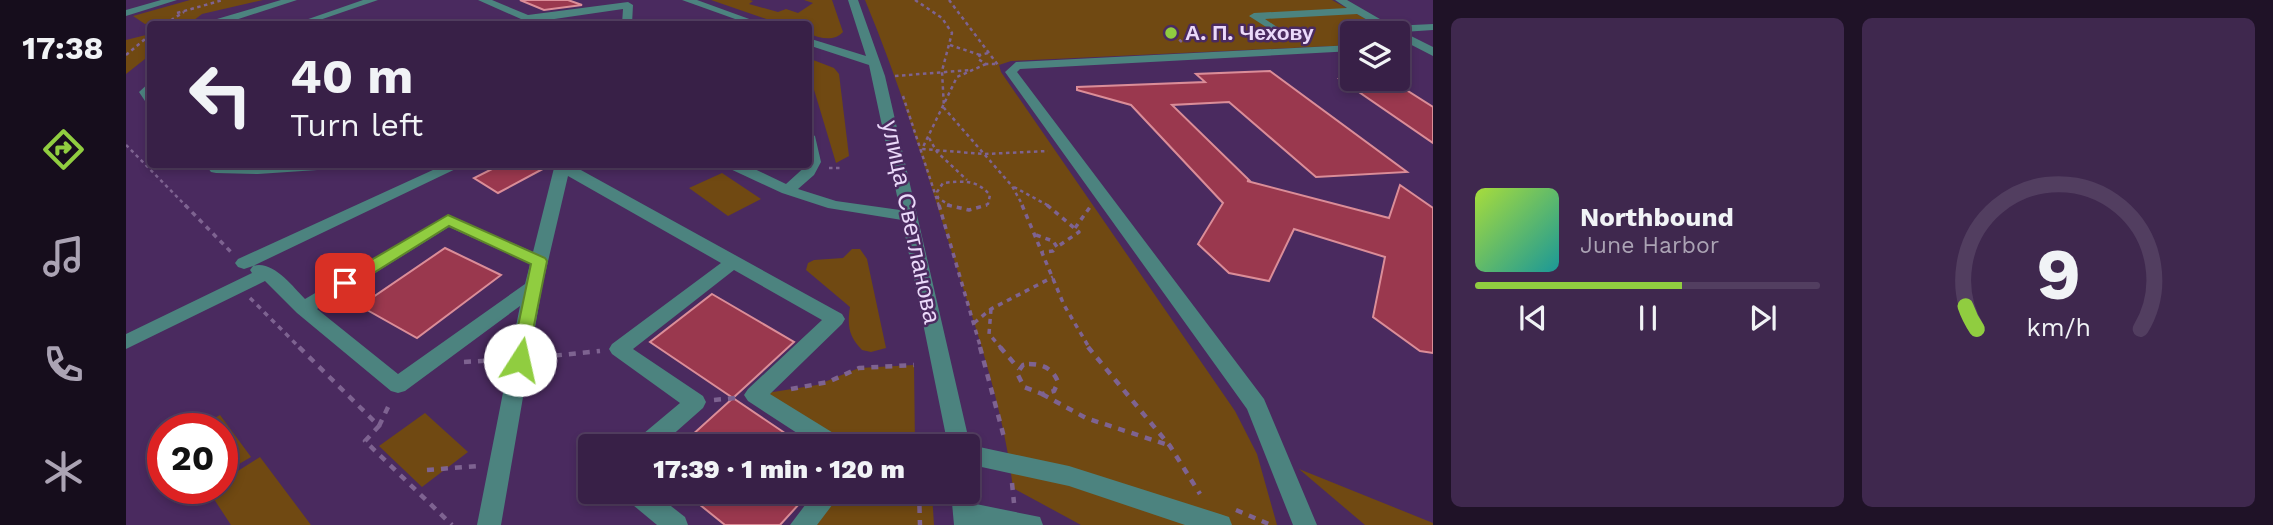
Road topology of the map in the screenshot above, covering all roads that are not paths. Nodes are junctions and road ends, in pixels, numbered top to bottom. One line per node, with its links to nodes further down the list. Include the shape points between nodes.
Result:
1 (172, 0): 11 (street)
2 (292, 0): 12 (street)
3 (373, 0): 13 (street)
4 (483, 0): 14 (street)
5 (614, 0): 9 (street)
6 (853, 0): 27 (street, улица Светланова)
7 (1340, 0): 10 (street)
8 (693, 1): 16 (street)
9 (628, 5): 14 (street); 15 (street)
10 (1360, 12): 17 (street); 20 (street, via 1254,16)
11 (126, 13)
12 (221, 21)
13 (308, 21)
14 (526, 21)
15 (627, 21)
16 (743, 21)
17 (1376, 21)
18 (1433, 27): 19 (street)
19 (1410, 28)
20 (1274, 29)
21 (1410, 40): 24 (street)
22 (812, 42): 27 (street)
23 (1410, 45): 24 (street)
24 (1420, 45): 26 (street)
25 (1340, 49): 57 (street, via 1003,68 1256,405)
26 (1433, 52)
27 (883, 64): 38 (street, улица Светланова)
28 (812, 148): 35 (street, via 816,159)
29 (215, 168): 30 (street)
30 (287, 168)
31 (449, 168): 41 (street, via 244,263)
32 (562, 168): 39 (street)
33 (566, 168): 40 (street)
34 (740, 168): 37 (street)
35 (812, 168)
36 (812, 168): 37 (street)
37 (788, 190): 38 (street, via 834,205)
38 (910, 216): 47 (street, улица Светланова)
39 (539, 261): 42 (street); 43 (street, via 448,220)
40 (732, 263): 45 (street, via 619,349 695,402); 46 (street, via 835,318 755,394)
41 (267, 273): 43 (street); 44 (street)
42 (533, 286): 43 (street, via 398,385); 53 (street)
43 (304, 308)
44 (126, 342)
45 (659, 434)
46 (817, 434)
47 (956, 434)
48 (980, 457): 56 (street, via 1069,476)
49 (650, 504): 54 (street)
50 (820, 504): 55 (street)
51 (964, 510): 52 (street)
52 (1024, 524)
53 (489, 525)
54 (676, 525)
55 (802, 525)
56 (1220, 525)
57 (1305, 525)

